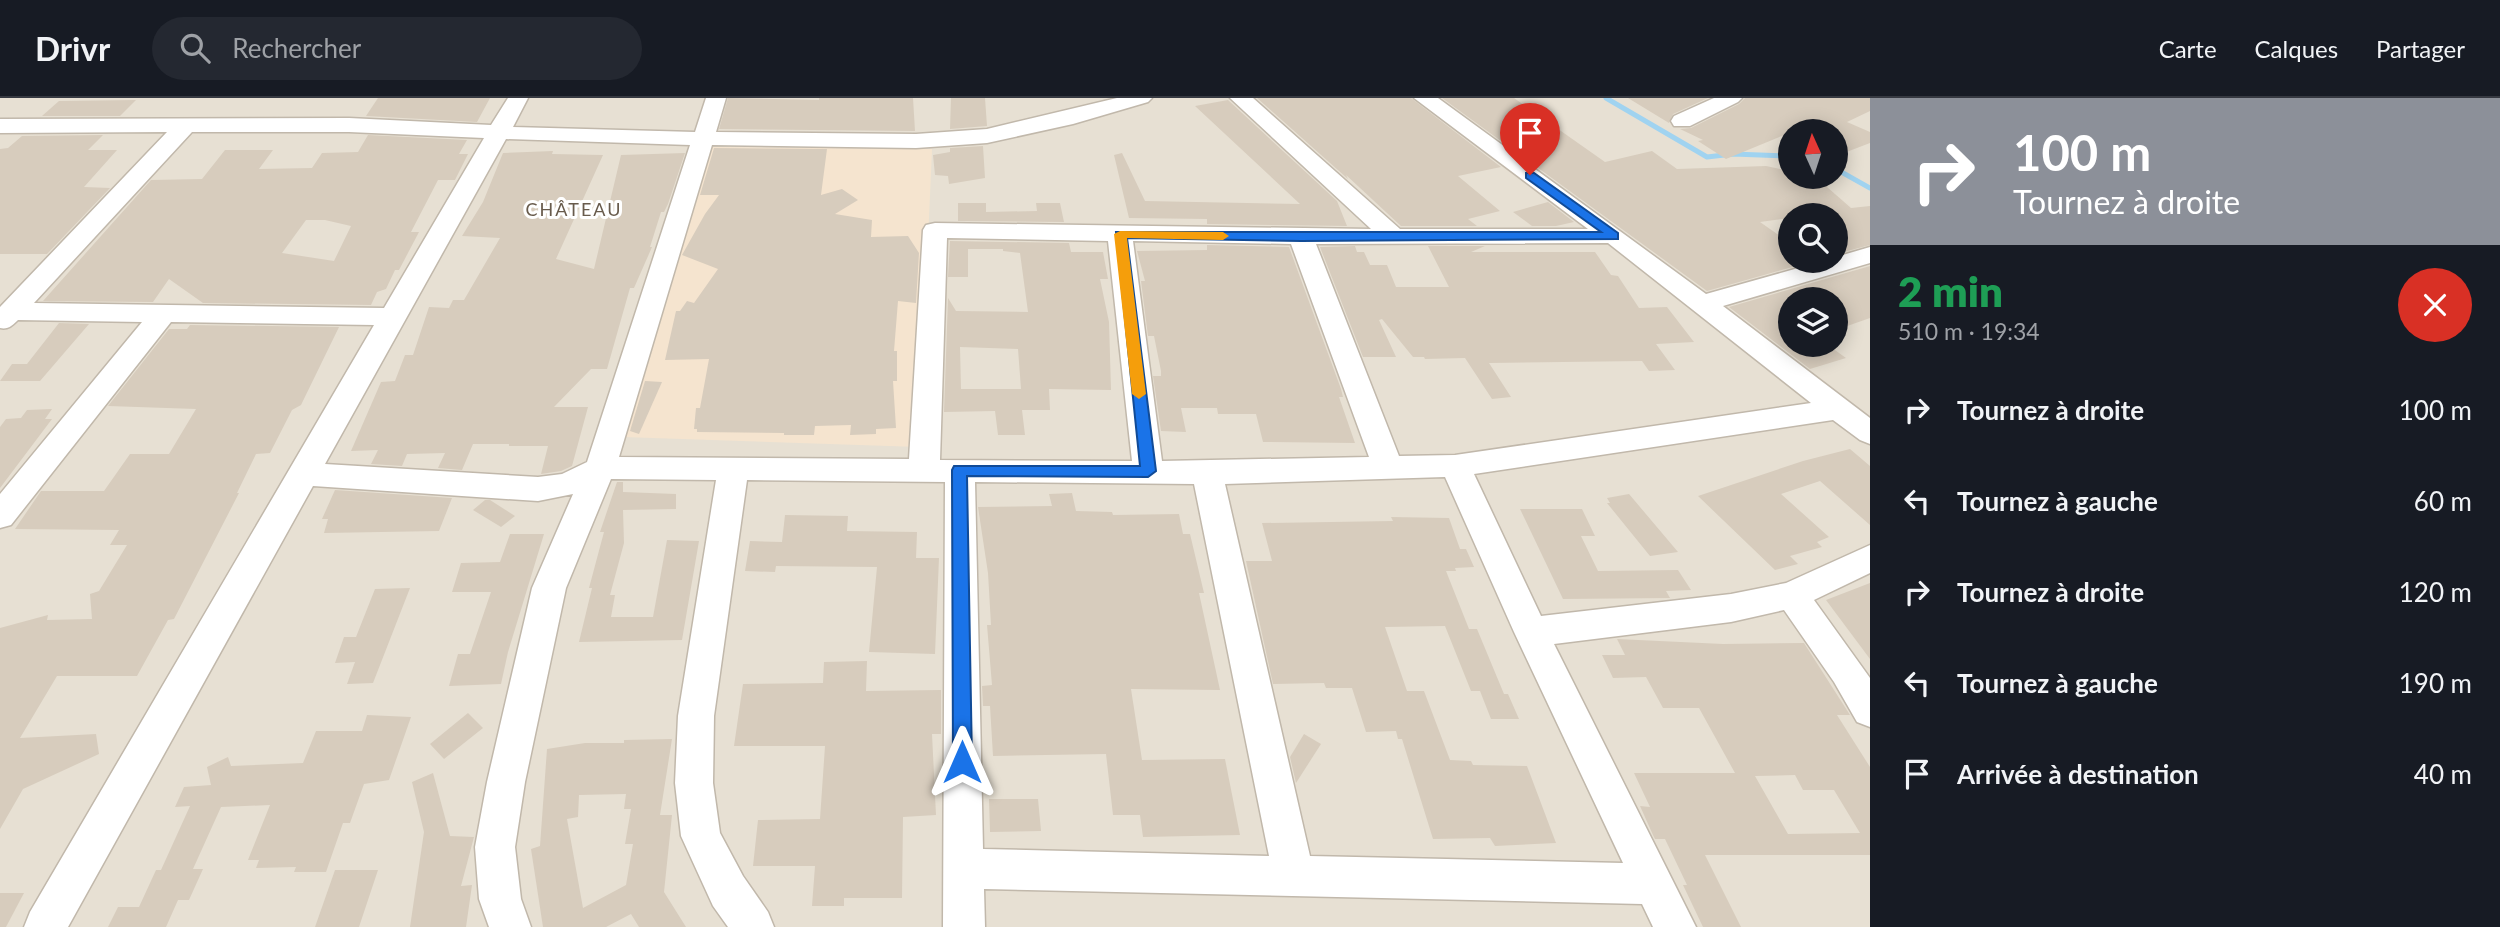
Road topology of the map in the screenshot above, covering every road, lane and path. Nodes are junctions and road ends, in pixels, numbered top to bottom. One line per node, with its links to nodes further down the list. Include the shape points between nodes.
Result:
1 (518, 98): 11 (street)
2 (716, 98): 12 (street)
3 (1141, 98): 7 (street)
4 (1241, 98): 16 (street)
5 (1424, 98): 14 (street)
6 (1731, 98): 8 (street)
7 (1064, 108): 12 (street, via 987,136 952,140)
8 (1682, 121)
9 (187, 124): 10 (street); 11 (street, via 349,125); 20 (street)
10 (3, 129)
11 (498, 134): 12 (street); 21 (street)
12 (704, 139): 25 (street)
13 (1120, 234): 15 (street); 26 (street, via 935,230); 30 (street)
14 (1614, 236): 16 (street); 18 (street)
15 (1301, 237): 16 (street); 27 (street)
16 (1394, 237)
17 (1870, 255): 18 (street)
18 (1702, 304): 22 (street)
19 (162, 316): 20 (street); 21 (street); 33 (street)
20 (6, 317)
21 (394, 317): 32 (street)
22 (1836, 409): 23 (street); 24 (street)
23 (1870, 433)
24 (1455, 466): 27 (street); 36 (street)
25 (600, 468): 29 (street); 32 (street, via 559,488 538,489); 42 (street, via 548,588 506,782 495,847 500,899)
26 (924, 469): 28 (street); 29 (street)
27 (1388, 469): 31 (street)
28 (960, 470): 30 (street); 38 (street)
29 (733, 471): 43 (street, via 696,716 694,783 701,836 728,891)
30 (1148, 471): 31 (street)
31 (1207, 473): 39 (street)
32 (304, 474): 41 (street)
33 (0, 516)
34 (1870, 558): 35 (street)
35 (1792, 595): 36 (street, via 1731,608); 37 (street)
36 (1531, 632): 40 (street)
37 (1870, 711)
38 (963, 869): 39 (street); 44 (street)
39 (1294, 876): 40 (street)
40 (1654, 884): 45 (street)
41 (45, 927)
42 (510, 927)
43 (753, 927)
44 (964, 927)
45 (1675, 927)

